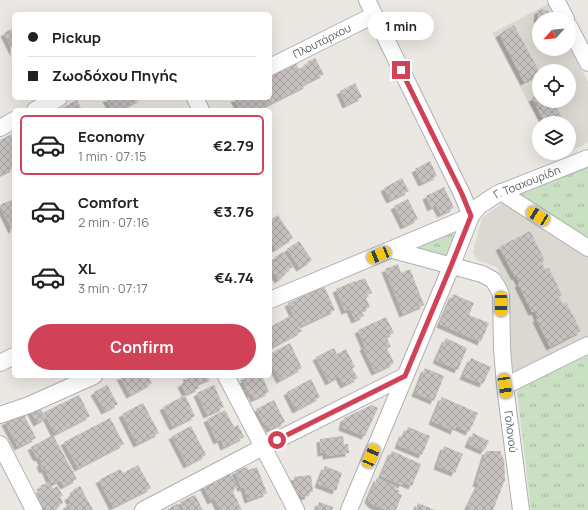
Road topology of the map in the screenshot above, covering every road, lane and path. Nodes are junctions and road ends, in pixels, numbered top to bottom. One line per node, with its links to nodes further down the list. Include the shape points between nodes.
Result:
1 (367, 0): 4 (street)
2 (556, 0): 3 (street)
3 (562, 12)
4 (374, 16): 7 (street, Πλουτάρχου); 14 (street)
5 (576, 40): 6 (street)
6 (588, 63)
7 (272, 66)
8 (54, 100): 9 (street)
9 (39, 108)
10 (12, 121): 11 (street)
11 (0, 128)
12 (588, 158): 13 (street, Γ. Τσαχουρίδη)
13 (501, 192): 14 (street, Γ. Τσαχουρίδη, via 483,203); 15 (street)
14 (471, 216): 16 (street); 17 (street)
15 (588, 248)
16 (393, 250): 17 (street, Γαλανού); 18 (street)
17 (451, 266): 22 (street); 25 (street, Γαλανού, via 488,277 500,291)
18 (272, 299)
19 (588, 345): 25 (street)
20 (12, 357): 21 (street)
21 (0, 362)
22 (405, 376): 28 (street); 32 (street)
23 (90, 378): 26 (street)
24 (227, 378): 28 (street)
25 (505, 386): 33 (street, Γαλανού)
26 (0, 415)
27 (0, 444): 29 (street)
28 (263, 447): 30 (street); 31 (street)
29 (34, 510)
30 (143, 510)
31 (296, 510)
32 (349, 510)
33 (521, 510)

